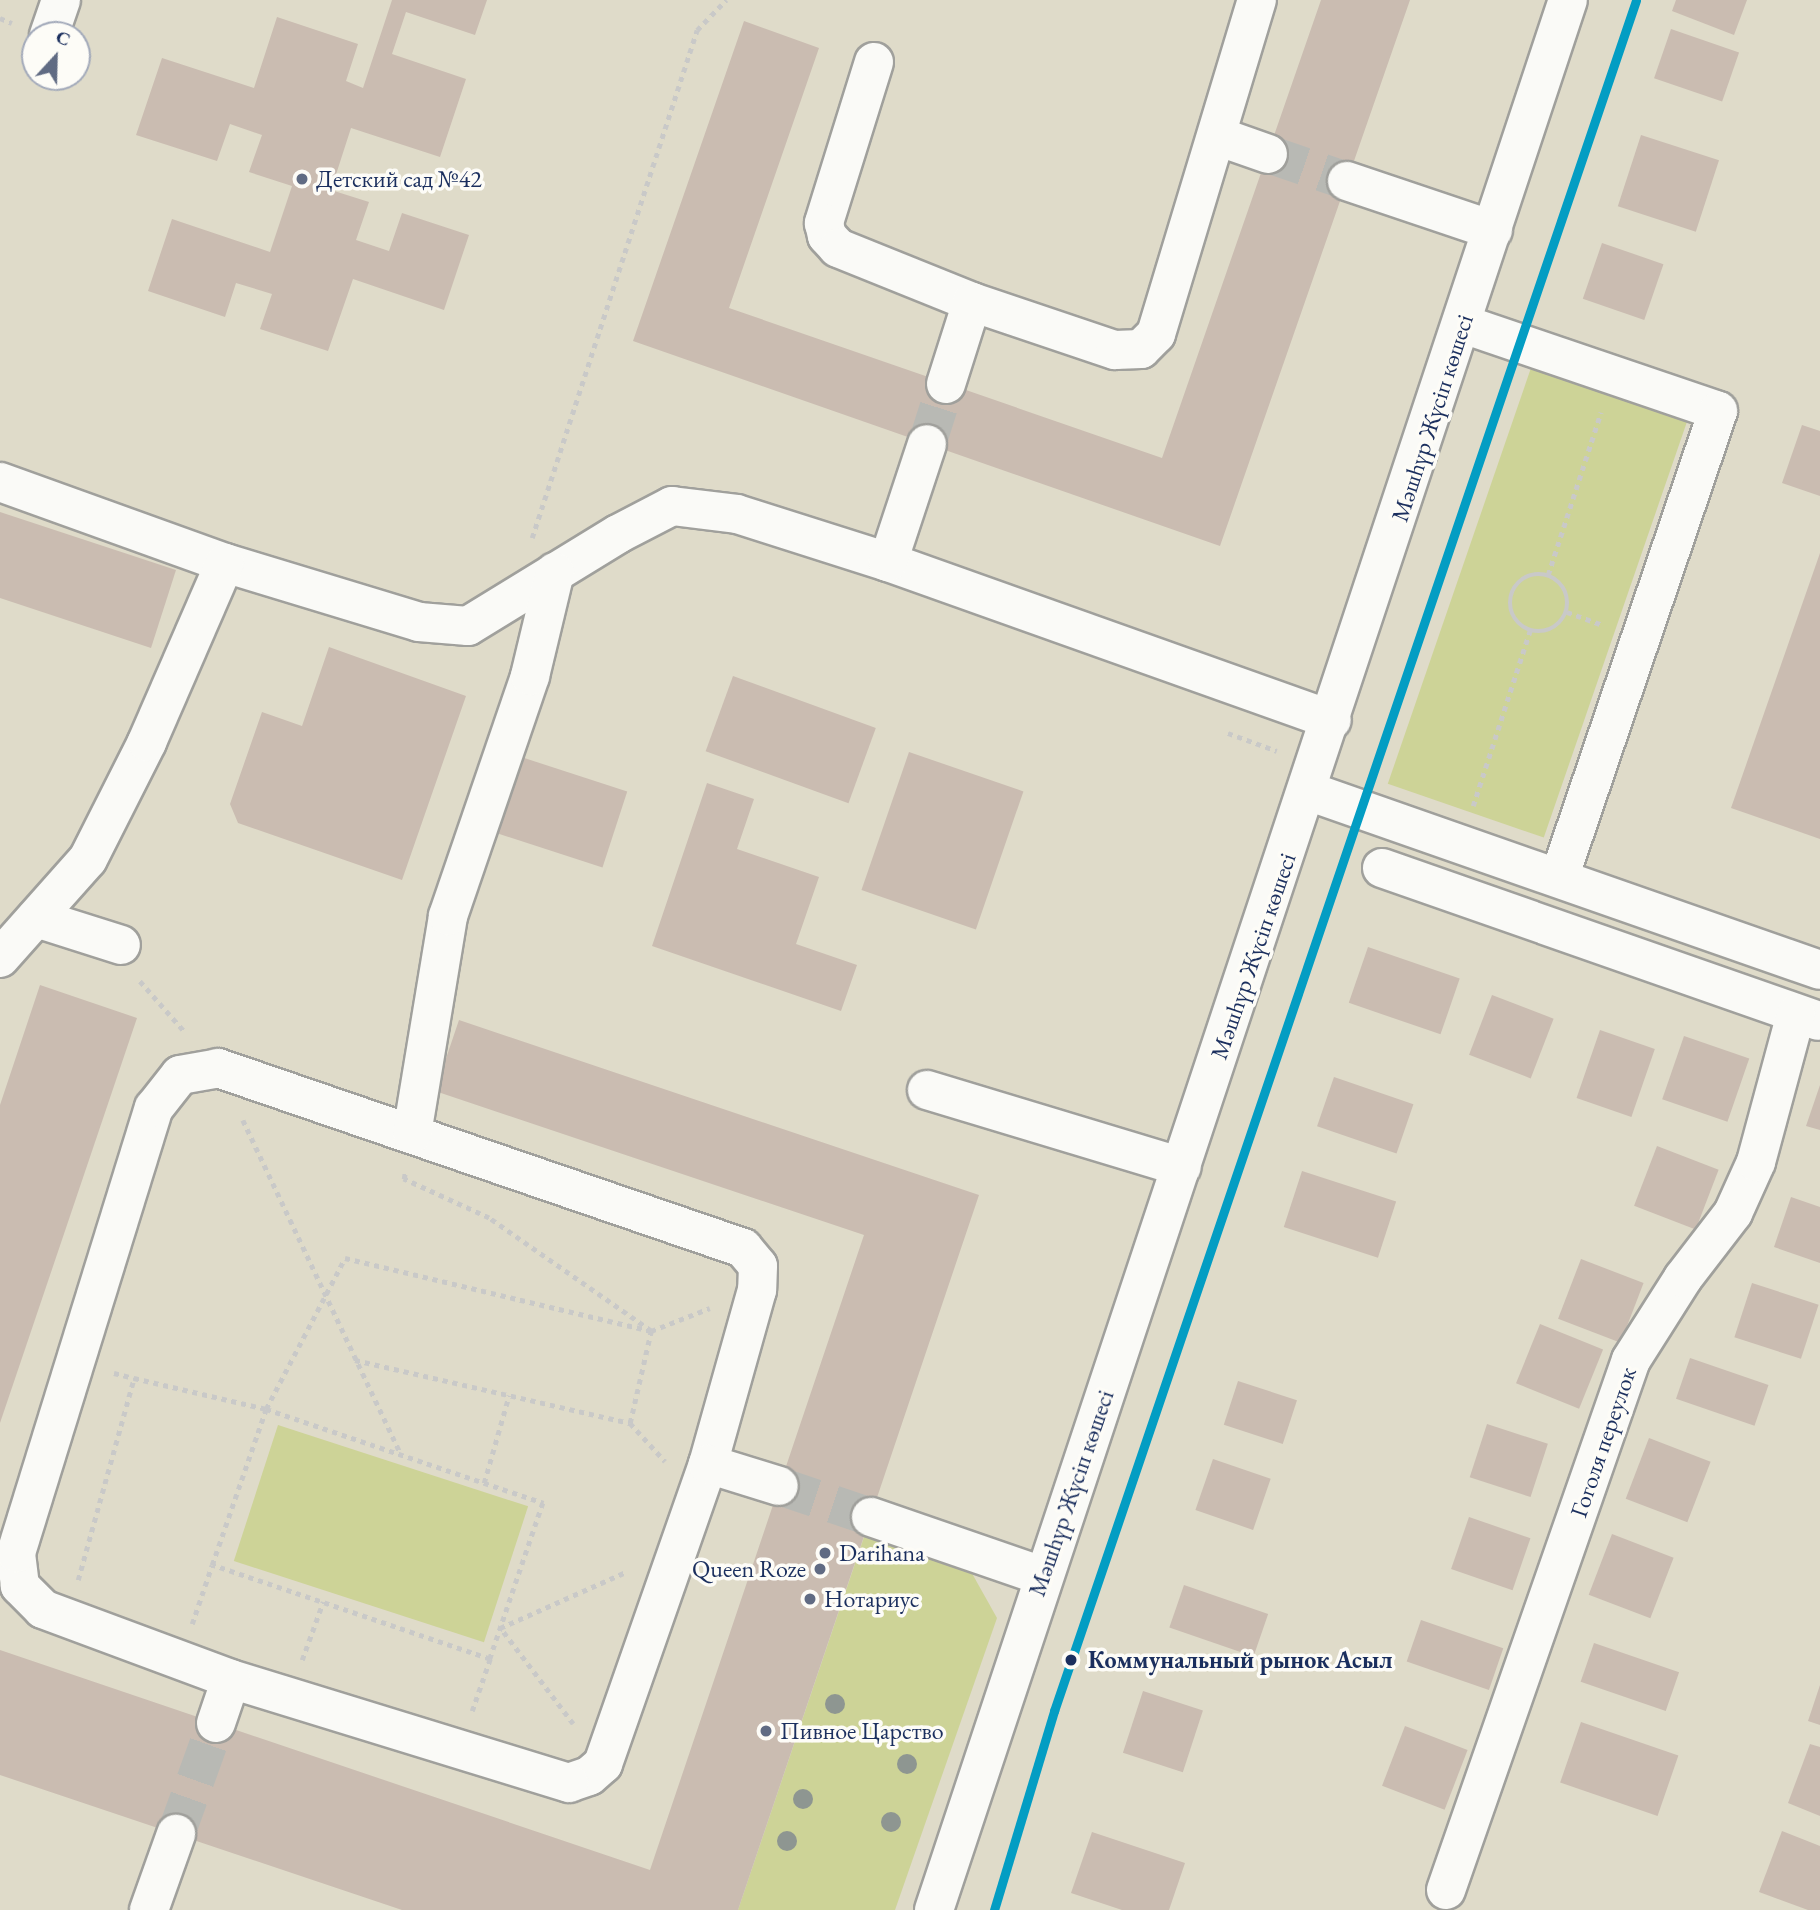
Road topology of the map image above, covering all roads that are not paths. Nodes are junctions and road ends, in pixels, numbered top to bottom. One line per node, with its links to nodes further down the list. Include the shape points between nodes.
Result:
1 (61, 0): 4 (street)
2 (1257, 0): 6 (street)
3 (1568, 0): 9 (street, Мәшһүр Жүсіп көшесі)
4 (54, 21)
5 (874, 62): 10 (street, via 824,223 827,236 838,248)
6 (1217, 135): 7 (street); 10 (street, via 1156,334 1141,349 1115,350)
7 (1268, 154)
8 (1348, 181): 9 (street)
9 (1493, 230): 11 (street, Мәшһүр Жүсіп көшесі)
10 (972, 302): 12 (street)
11 (1463, 324): 18 (street, Мәшһүр Жүсіп көшесі); 21 (street, via 1718,411)
12 (946, 384)
13 (927, 444): 15 (street)
14 (0, 481): 16 (street)
15 (888, 562): 17 (street, via 737,514 672,506); 18 (street)
16 (225, 563): 17 (street, via 419,622 468,626); 22 (street, via 147,742 88,859)
17 (555, 572): 28 (street, via 530,676 448,916)
18 (1332, 720): 19 (street, Мәшһүр Жүсіп көшесі)
19 (1308, 791): 21 (street); 29 (street, Мәшһүр Жүсіп көшесі)
20 (1382, 868): 26 (street)
21 (1559, 877): 25 (street)
22 (36, 918): 23 (street); 24 (street)
23 (0, 958)
24 (129, 961)
25 (1820, 970)
26 (1808, 1018): 37 (street, Гоголя переулок, via 1733,1213 1683,1278 1631,1360)
27 (928, 1090): 29 (street)
28 (412, 1134): 30 (street, via 743,1248 758,1266 757,1290); 34 (street, via 218,1068 180,1075 154,1108 16,1553 19,1586 43,1609)
29 (1182, 1167): 33 (street, Мәшһүр Жүсіп көшесі)
30 (708, 1464): 31 (street); 34 (street, via 603,1764 589,1776 569,1783)
31 (779, 1486)
32 (871, 1517): 33 (street)
33 (1042, 1576): 39 (street, Мәшһүр Жүсіп көшесі)
34 (231, 1679): 35 (street)
35 (216, 1723)
36 (176, 1834): 38 (street)
37 (1447, 1890)
38 (149, 1910)
39 (934, 1910)

